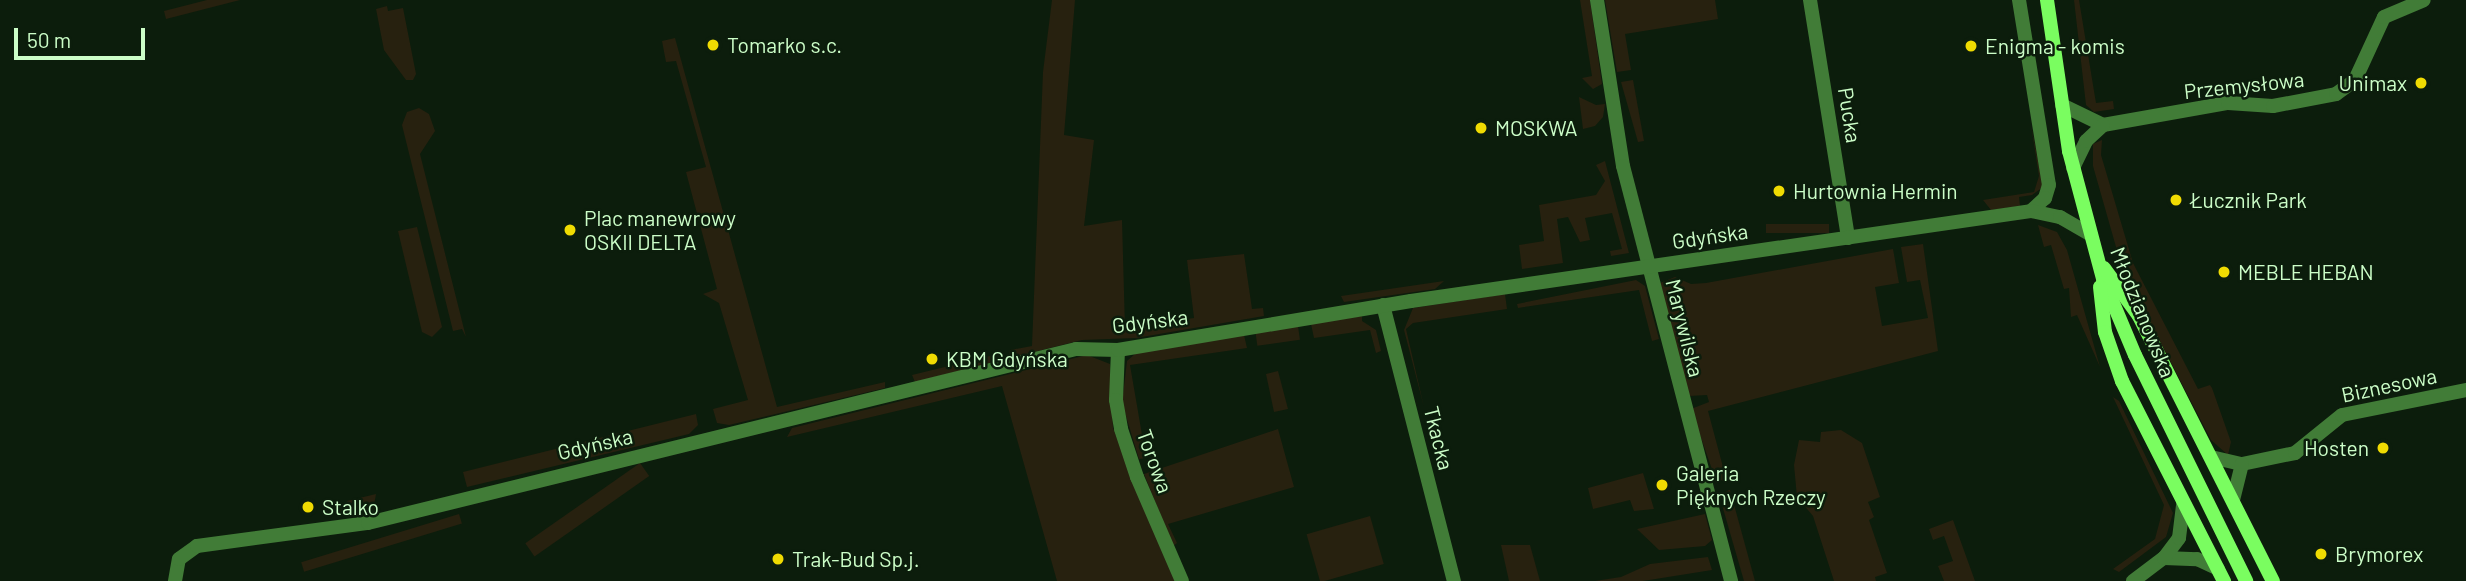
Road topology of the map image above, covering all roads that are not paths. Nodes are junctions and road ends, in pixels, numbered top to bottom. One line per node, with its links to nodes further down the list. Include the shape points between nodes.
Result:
1 (1597, 0): 13 (street, Marywilska, via 1621,157)
2 (1811, 0): 11 (street, Pucka)
3 (2019, 0): 9 (street, via 2049,185 2045,198)
4 (2048, 0): 6 (main road, Młodzianowska)
5 (2424, 0): 7 (street, Przemysłowa, via 2384,17 2355,80 2336,94 2273,106 2228,103)
6 (2062, 104): 7 (street); 8 (main road, Młodzianowska)
7 (2103, 125): 8 (street, via 2086,141)
8 (2073, 167): 10 (main road, Młodzianowska)
9 (2031, 211): 10 (street, Gdyńska, via 2060,217); 11 (street, Gdyńska)
10 (2089, 234): 12 (main road, Młodzianowska)
11 (1848, 237): 13 (street, Gdyńska)
12 (2096, 258): 17 (main road, via 2139,316); 20 (main road, via 2110,351); 28 (main road, Młodzianowska, via 2119,321)
13 (1648, 266): 14 (street, Gdyńska); 26 (street, Marywilska)
14 (1383, 305): 15 (street, Gdyńska); 25 (street, Tkacka)
15 (1118, 350): 23 (street, Gdyńska, via 1076,349 360,525 197,546 183,552); 24 (street, Torowa, via 1116,400 1121,429)
16 (2466, 390): 18 (street, Biznesowa, via 2342,415 2302,451)
17 (2211, 457): 18 (street, Biznesowa); 19 (main road)
18 (2242, 464): 19 (street)
19 (2233, 500): 29 (main road)
20 (2183, 503): 21 (street, via 2183,527); 22 (main road)
21 (2164, 558): 22 (street, via 2197,559); 27 (street)
22 (2221, 575)
23 (175, 581)
24 (1182, 581)
25 (1454, 581)
26 (1731, 581)
27 (2133, 581)
28 (2246, 581)
29 (2273, 581)

